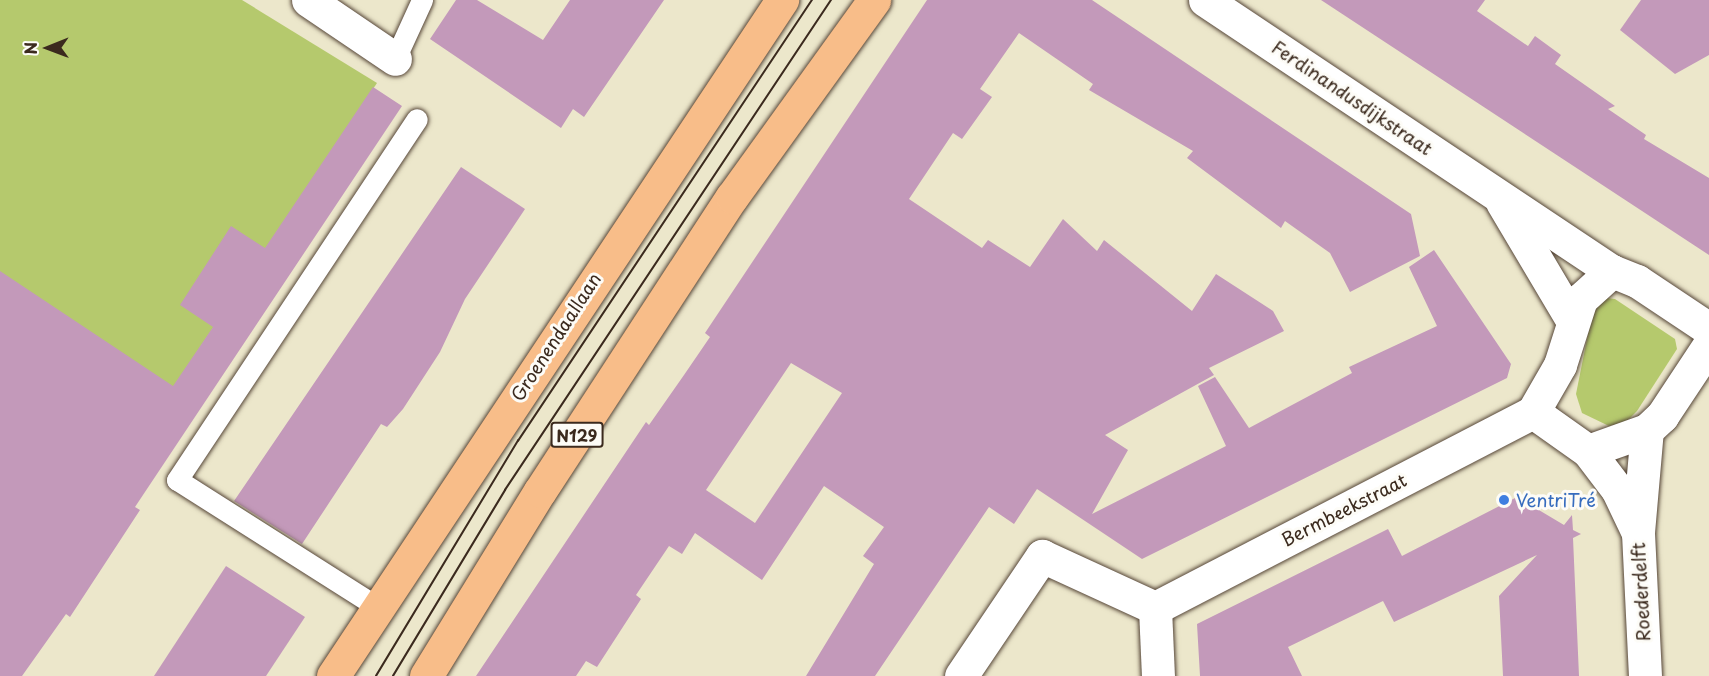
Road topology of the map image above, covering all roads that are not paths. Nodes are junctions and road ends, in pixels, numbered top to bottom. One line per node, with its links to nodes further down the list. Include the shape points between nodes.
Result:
1 (308, 0): 6 (street)
2 (422, 0): 6 (lane)
3 (782, 0): 17 (main road, Groenendaallaan)
4 (874, 0): 20 (main road, N129, via 732,197 540,491)
5 (1205, 0): 8 (street, Ferdinandusdijkstraat)
6 (395, 59)
7 (417, 119): 17 (lane, via 177,480)
8 (1498, 196): 9 (street, Ferdinandusdijkstraat); 10 (street, Ferdinandusdijkstraat)
9 (1612, 271): 10 (street, via 1581,299); 11 (street, Ferdinandusdijkstraat, via 1637,281)
10 (1572, 320): 13 (street, via 1560,365)
11 (1709, 329)
12 (1709, 345): 14 (street, via 1662,416)
13 (1533, 412): 15 (street, Roederdelft); 18 (street, Bermbeekstraat)
14 (1647, 430): 15 (street); 16 (street)
15 (1588, 451): 16 (street, Roederdelft, via 1617,489)
16 (1638, 533): 23 (street, Roederdelft)
17 (379, 608): 19 (main road, Groenendaallaan)
18 (1155, 608): 21 (street, via 1042,556); 22 (street)
19 (333, 676)
20 (426, 676)
21 (961, 676)
22 (1158, 676)
23 (1645, 676)

